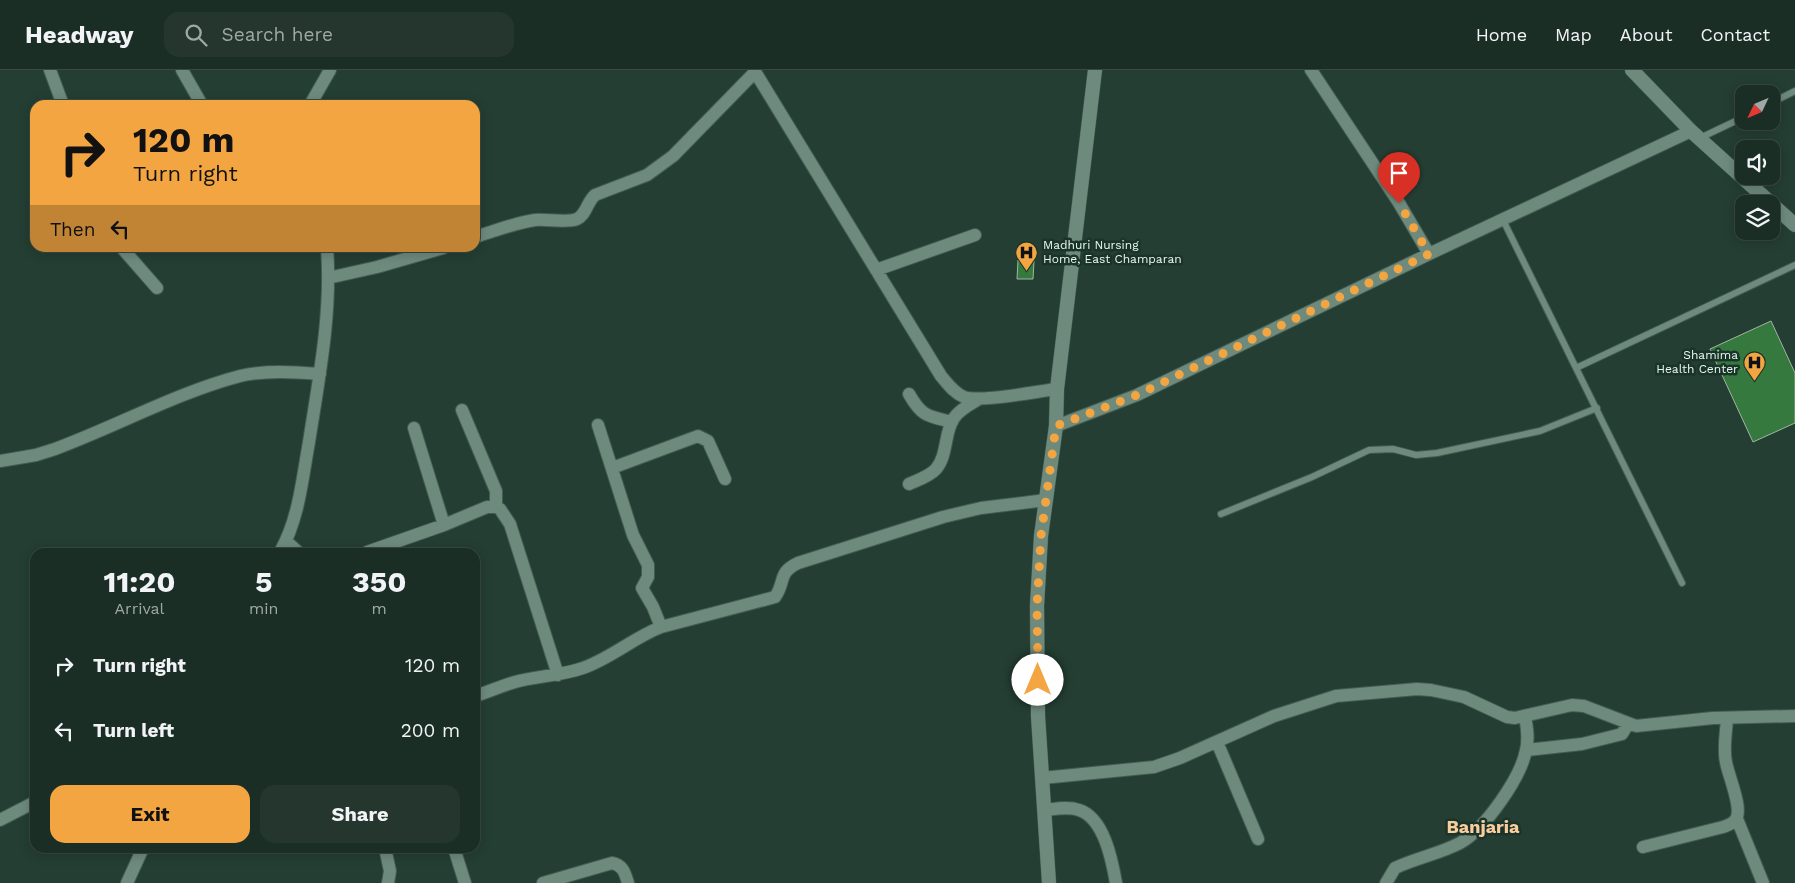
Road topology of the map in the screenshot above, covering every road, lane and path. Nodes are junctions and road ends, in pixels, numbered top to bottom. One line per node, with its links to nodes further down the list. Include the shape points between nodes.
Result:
1 (50, 70): 10 (street)
2 (182, 70): 11 (street)
3 (330, 70): 12 (street)
4 (1095, 70): 29 (street)
5 (1312, 70): 22 (street)
6 (1632, 70): 14 (street)
7 (755, 71): 17 (street, via 673,156 647,175 594,195 578,219 523,222); 24 (street)
8 (1795, 91): 9 (lane)
9 (1780, 98)
10 (61, 100)
11 (199, 100)
12 (313, 100)
13 (1735, 120): 14 (lane)
14 (1696, 135): 15 (street); 16 (street)
15 (1503, 220): 22 (street); 27 (lane)
16 (1795, 225)
17 (480, 235)
18 (975, 235): 24 (street)
19 (126, 252): 26 (street)
20 (327, 252): 25 (street)
21 (429, 252): 25 (street)
22 (1429, 254): 36 (street, via 1137,395)
23 (1795, 266): 27 (lane)
24 (876, 270): 31 (street, via 941,376 954,391 964,397)
25 (328, 278): 28 (street)
26 (157, 288)
27 (1576, 368): 32 (lane)
28 (320, 374): 38 (street, via 292,372 241,376 55,449); 46 (street, via 297,512)
29 (1057, 389): 31 (street); 36 (street)
30 (908, 394): 34 (street, via 919,411)
31 (979, 399): 34 (street, via 962,410)
32 (1597, 408): 44 (lane, via 1540,431 1437,453 1416,455 1393,449 1369,450); 50 (lane)
33 (462, 410): 43 (street, via 496,490)
34 (952, 422): 41 (street, via 937,468)
35 (598, 425): 39 (street)
36 (1056, 426): 42 (street)
37 (414, 428): 45 (street)
38 (0, 461)
39 (612, 468): 40 (street, via 698,436 708,441); 51 (street, via 634,535 648,565 648,577 642,588)
40 (725, 479)
41 (909, 484)
42 (1046, 500): 51 (street, via 981,508 942,517 798,563 784,573 775,597); 60 (street, via 1037,606)
43 (496, 507): 45 (street, via 478,509); 52 (street, via 510,524)
44 (1221, 514)
45 (444, 525): 49 (street)
46 (286, 541): 47 (street); 48 (street)
47 (282, 548)
48 (294, 548)
49 (378, 548)
50 (1682, 583)
51 (660, 627): 52 (street, via 618,652)
52 (558, 675): 53 (street, via 515,682)
53 (480, 694)
54 (1524, 716): 57 (street, via 1584,706); 58 (street, via 1507,717 1464,697 1446,693 1417,689 1369,692 1336,696 1274,716); 59 (street)
55 (1795, 716): 56 (street)
56 (1727, 719): 57 (street, via 1649,726); 63 (street, via 1725,761 1737,805)
57 (1628, 724): 59 (street, via 1622,734 1582,744)
58 (1217, 742): 60 (street, via 1154,767); 65 (street)
59 (1527, 750): 77 (street, via 1520,770 1484,822 1462,842 1395,868)
60 (1042, 778): 62 (street)
61 (30, 805): 64 (street)
62 (1044, 810): 75 (street); 76 (street, via 1072,808 1096,822 1108,846)
63 (1737, 819): 66 (street, via 1723,827); 78 (street)
64 (0, 820)
65 (1258, 839)
66 (1643, 847)
67 (141, 853): 70 (street)
68 (386, 853): 71 (street, via 390,871)
69 (456, 853): 72 (street)
70 (126, 883)
71 (388, 883)
72 (465, 883)
73 (543, 883): 74 (street, via 612,863 623,869)
74 (628, 883)
75 (1050, 883)
76 (1116, 883)
77 (1386, 883)
78 (1763, 883)

